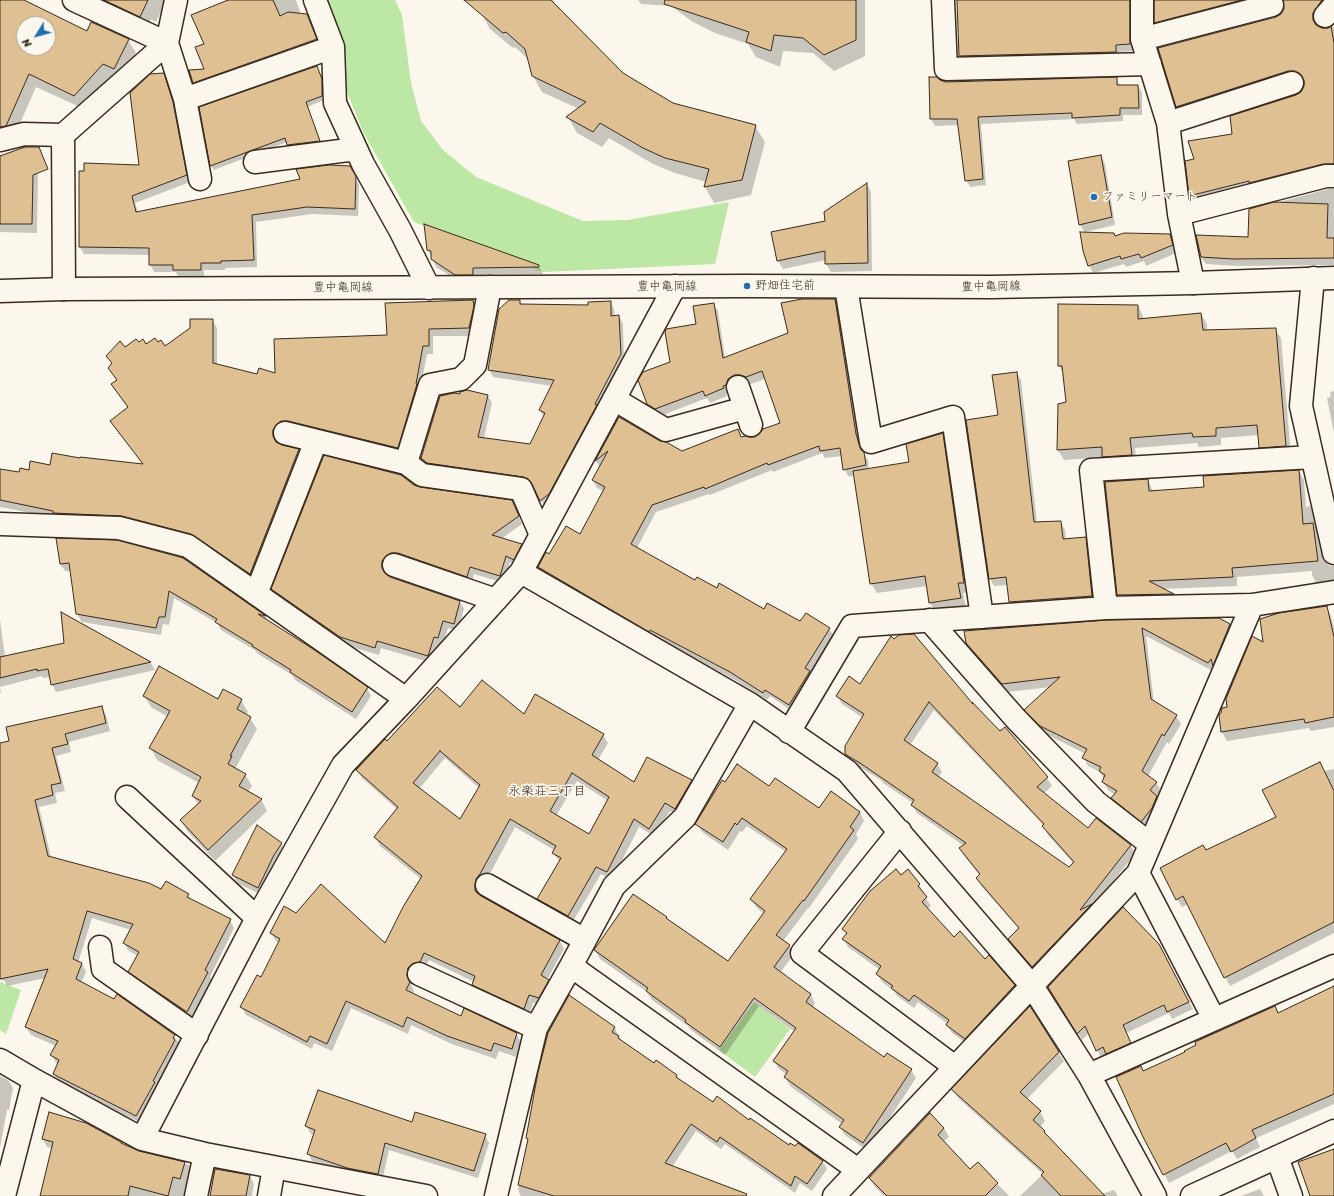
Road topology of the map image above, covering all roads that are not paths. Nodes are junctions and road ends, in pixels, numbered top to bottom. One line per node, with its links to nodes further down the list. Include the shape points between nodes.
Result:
1 (74, 0): 8 (street)
2 (176, 0): 8 (street)
3 (315, 0): 9 (street)
4 (943, 0): 10 (street, via 946,69)
5 (1142, 0): 7 (street)
6 (1272, 6): 7 (street)
7 (1142, 39): 10 (street)
8 (167, 43): 12 (street); 14 (street)
9 (333, 47): 12 (street); 16 (street, via 335,103)
10 (1150, 64): 13 (street)
11 (1292, 83): 13 (street)
12 (185, 99): 19 (street)
13 (1168, 123): 20 (street)
14 (63, 135): 15 (street, via 24,134); 27 (street)
15 (0, 140)
16 (356, 149): 17 (street); 26 (street)
17 (255, 162)
18 (1334, 176): 20 (street)
19 (200, 179)
20 (1179, 214): 22 (street)
21 (1324, 278): 22 (street, 豊中亀岡線); 33 (street, via 1301,406)
22 (1194, 283): 25 (street, 豊中亀岡線, via 992,288)
23 (675, 286): 24 (street, 豊中亀岡線); 25 (street, 豊中亀岡線); 30 (street)
24 (490, 287): 26 (street, 豊中亀岡線); 34 (street, via 475,365 461,379 430,385)
25 (846, 287): 45 (street, via 871,442 953,417)
26 (430, 288): 27 (street, 豊中亀岡線)
27 (64, 289): 28 (street, 豊中亀岡線)
28 (0, 291)
29 (738, 387): 30 (street, via 748,416 666,430)
30 (614, 399): 36 (street)
31 (285, 433): 32 (street)
32 (316, 440): 34 (street); 41 (street)
33 (1312, 457): 37 (street); 44 (street, via 1091,470)
34 (406, 463): 36 (street, via 422,475 521,489)
35 (0, 524): 41 (street, via 119,528 188,546)
36 (541, 535): 39 (street)
37 (1334, 553)
38 (394, 565): 42 (street)
39 (521, 572): 42 (street); 48 (street)
40 (1334, 592): 43 (street)
41 (256, 594): 47 (street)
42 (496, 600): 47 (street)
43 (1252, 605): 44 (street); 52 (street)
44 (1106, 608): 45 (street)
45 (982, 617): 46 (street)
46 (929, 620): 49 (street, via 852,626); 52 (street, via 1016,719 1096,802)
47 (406, 699): 55 (street, via 343,766)
48 (750, 704): 49 (street); 56 (street, via 685,817 614,886)
49 (789, 732): 51 (street, via 847,771)
50 (127, 797): 55 (street)
51 (900, 831): 61 (street); 66 (street, via 802,952)
52 (1150, 844): 53 (street)
53 (1138, 873): 61 (street); 62 (street)
54 (487, 885): 56 (street)
55 (257, 918): 64 (street)
56 (585, 940): 58 (street)
57 (100, 947): 64 (street, via 103,969)
58 (571, 966): 63 (street); 74 (street)
59 (1334, 966): 62 (street)
60 (419, 974): 63 (street)
61 (1032, 986): 66 (street); 67 (street)
62 (1214, 1019): 67 (street)
63 (536, 1028): 79 (street)
64 (197, 1035): 70 (street)
65 (0, 1060): 68 (street)
66 (955, 1067): 74 (street)
67 (1089, 1075): 81 (street)
68 (34, 1080): 70 (street); 75 (street)
69 (1334, 1131): 72 (street)
70 (142, 1139): 71 (street)
71 (205, 1154): 73 (street); 76 (street)
72 (1277, 1157): 82 (street); 83 (street)
73 (274, 1167): 77 (street); 78 (street)
74 (858, 1170): 80 (street)
75 (4, 1196)
76 (196, 1196)
77 (269, 1196)
78 (426, 1196)
79 (496, 1196)
80 (834, 1196)
81 (1155, 1196)
82 (1192, 1196)
83 (1291, 1196)

